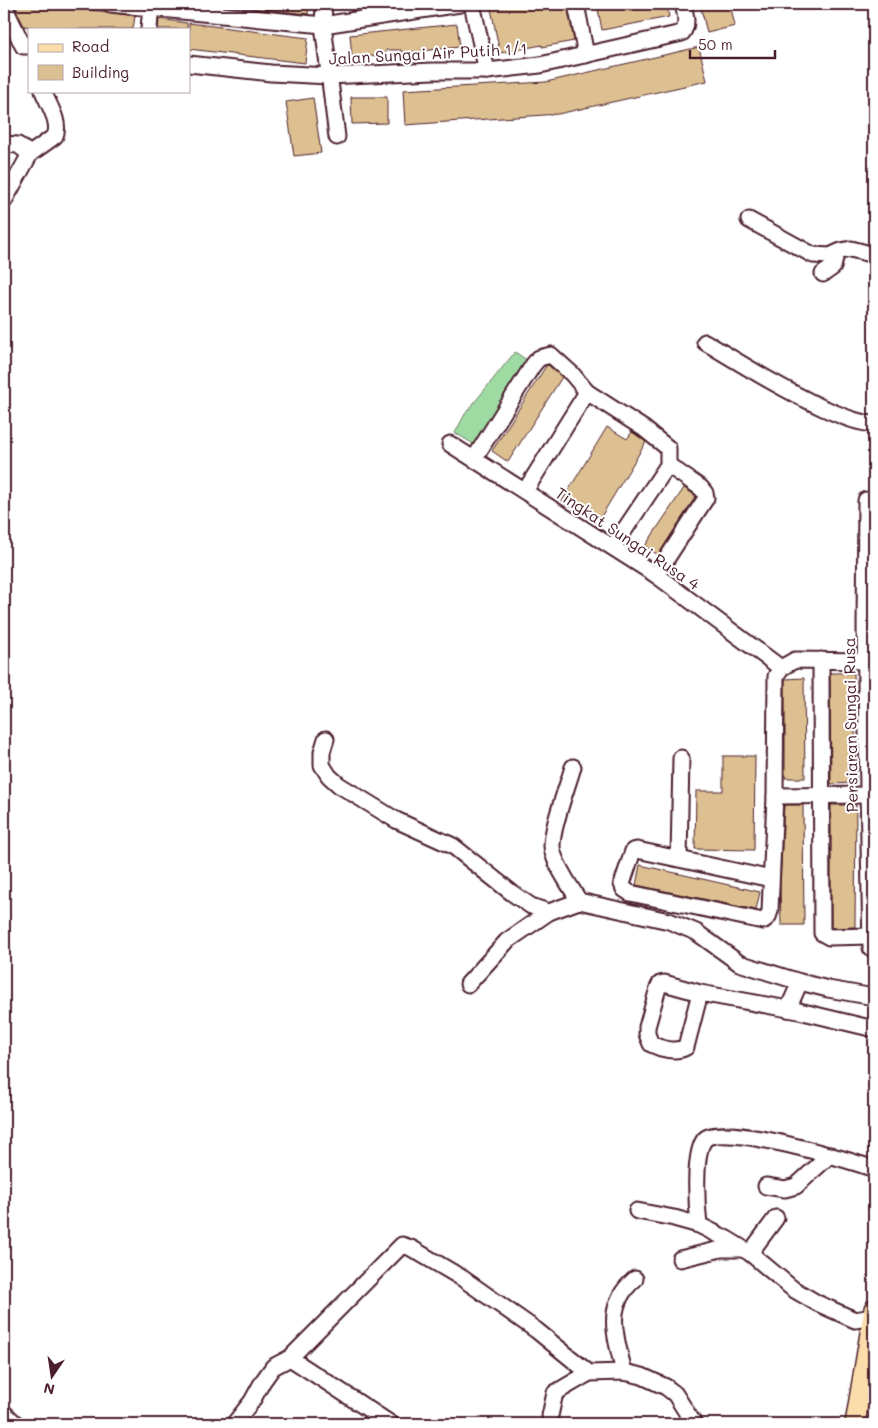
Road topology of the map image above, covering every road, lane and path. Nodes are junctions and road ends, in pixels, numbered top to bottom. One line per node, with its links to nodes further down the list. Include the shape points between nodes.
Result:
1 (110, 4): 8 (street)
2 (324, 4): 9 (street)
3 (460, 4): 9 (street)
4 (472, 4): 14 (street)
5 (576, 4): 12 (street)
6 (684, 4): 12 (street, Jalan Sungai Air Putih 1/1, via 686,19 682,33)
7 (4, 6): 11 (street)
8 (151, 6): 9 (street); 10 (street)
9 (323, 25): 15 (street)
10 (149, 28)
11 (27, 50)
12 (586, 55): 14 (street, Jalan Sungai Air Putih 1/1, via 540,65)
13 (190, 64): 15 (street, Jalan Sungai Air Putih 1/1)
14 (487, 71): 15 (street, Jalan Sungai Air Putih 1/1)
15 (328, 76): 17 (street)
16 (43, 92): 19 (street, via 57,125 57,133)
17 (337, 137)
18 (4, 144): 19 (street, via 18,144)
19 (30, 154): 20 (street)
20 (4, 201)
21 (749, 220): 22 (street, via 814,255)
22 (836, 254): 23 (street, via 851,249); 24 (street, via 832,267)
23 (874, 255)
24 (823, 274)
25 (705, 342): 27 (street, via 811,402 854,421)
26 (587, 392): 29 (street, via 551,355 539,358); 30 (street, via 668,448); 31 (street)
27 (874, 424)
28 (450, 444): 29 (street, Tingkat Sungai Rusa 4)
29 (474, 459): 31 (street, Tingkat Sungai Rusa 4)
30 (668, 465): 33 (street); 34 (street, via 701,488 706,498)
31 (524, 491): 33 (street, Tingkat Sungai Rusa 4)
32 (866, 500): 35 (street, Persiaran Sungai Rusa)
33 (613, 548): 34 (street, Tingkat Sungai Rusa 4)
34 (656, 575): 38 (street, Tingkat Sungai Rusa 4)
35 (870, 628): 37 (street, Persiaran Sungai Rusa)
36 (821, 660): 37 (street); 38 (street, via 795,660); 43 (street)
37 (866, 661): 42 (street, Persiaran Sungai Rusa)
38 (781, 668): 44 (street, via 776,680)
39 (326, 739): 48 (street, via 322,765 339,785 396,820 453,846 518,898)
40 (681, 758): 45 (street)
41 (573, 767): 47 (street, via 552,847)
42 (869, 794): 43 (street); 43 (street, Persiaran Sungai Rusa, via 871,942 828,937 822,933)
43 (822, 795): 44 (street)
44 (775, 796): 46 (street)
45 (679, 858): 46 (street); 46 (street, via 633,851 622,884 626,891 763,921 768,917)
46 (771, 879)
47 (579, 901): 48 (street); 49 (street, via 686,927 739,963)
48 (550, 912): 50 (street, via 507,941)
49 (800, 982): 52 (street); 53 (street)
50 (468, 984)
51 (700, 993): 51 (street, via 686,1047 674,1050 651,1044 647,1028 660,984); 53 (street)
52 (874, 997)
53 (788, 1009): 54 (street)
54 (874, 1028)
55 (830, 1155): 56 (street); 57 (street, via 796,1186 785,1189); 60 (street, via 732,1134 709,1136 701,1144 699,1152 696,1193)
56 (874, 1169)
57 (766, 1186)
58 (637, 1211): 60 (street)
59 (776, 1218): 61 (street)
60 (699, 1225): 61 (street)
61 (746, 1251): 62 (street, via 721,1249); 64 (street, via 793,1289 817,1303 855,1320)
62 (680, 1259)
63 (635, 1279): 67 (street, via 620,1297 614,1316 614,1331)
64 (873, 1313): 74 (main road)
65 (290, 1358): 66 (street, via 402,1246 462,1278); 71 (street, via 273,1367); 72 (street)
66 (589, 1372): 67 (street); 69 (street, via 555,1394)
67 (624, 1372): 73 (street, via 666,1387 675,1394)
68 (4, 1413): 70 (street)
69 (550, 1416)
70 (16, 1424)
71 (234, 1424)
72 (391, 1424)
73 (694, 1424)
74 (855, 1424)

